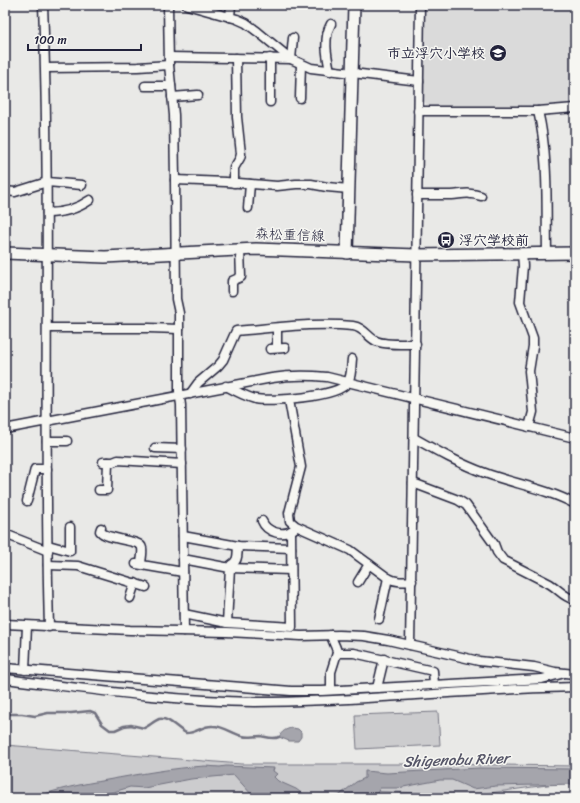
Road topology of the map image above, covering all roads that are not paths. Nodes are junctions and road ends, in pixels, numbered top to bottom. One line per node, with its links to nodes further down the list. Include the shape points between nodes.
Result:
1 (43, 5): 15 (street)
2 (168, 5): 13 (street)
3 (187, 5): 7 (street)
4 (231, 5): 7 (street)
5 (354, 5): 17 (main road)
6 (420, 5): 18 (street)
7 (230, 17): 12 (street, via 258,32)
8 (331, 24): 16 (street, via 327,30 326,46)
9 (292, 38): 12 (street)
10 (236, 58): 11 (street); 13 (street); 30 (street, via 237,117 241,154 234,168)
11 (270, 58): 12 (street); 24 (street)
12 (291, 58): 14 (street)
13 (169, 61): 15 (street, via 138,67); 20 (street)
14 (301, 64): 16 (street); 23 (street)
15 (46, 68): 29 (street)
16 (330, 71): 17 (street)
17 (352, 74): 18 (street); 33 (main road)
18 (419, 81): 27 (street)
19 (145, 86): 20 (street)
20 (171, 86): 22 (street)
21 (198, 95): 22 (street)
22 (172, 97): 28 (street)
23 (300, 98)
24 (270, 102)
25 (575, 108): 26 (street)
26 (538, 110): 27 (street); 44 (street, via 545,154)
27 (418, 111): 35 (street)
28 (175, 180): 30 (street); 41 (street)
29 (47, 182): 32 (street); 34 (street, via 15,192); 39 (street)
30 (234, 182): 31 (street)
31 (250, 184): 33 (street, via 311,184); 38 (street)
32 (82, 185)
33 (349, 189): 42 (main road)
34 (5, 191)
35 (417, 195): 36 (street, via 473,193); 48 (street)
36 (481, 196)
37 (90, 200): 39 (street, via 81,206)
38 (248, 208)
39 (47, 214): 47 (street)
40 (240, 250): 41 (main road, 森松重信線); 42 (main road, 森松重信線, via 283,249); 49 (street, via 241,277 232,282)
41 (176, 253): 47 (main road, 森松重信線, via 105,257); 52 (street)
42 (347, 253): 48 (main road, 森松重信線)
43 (522, 253): 44 (main road, 森松重信線); 48 (main road, 森松重信線); 63 (street, via 520,302 534,346 530,371 533,412)
44 (547, 253): 45 (main road, 森松重信線)
45 (575, 253)
46 (5, 254): 47 (main road, 森松重信線)
47 (48, 255): 50 (street)
48 (416, 255): 53 (street)
49 (232, 291)
50 (48, 328): 52 (street); 62 (street)
51 (277, 328): 53 (street, via 354,326 362,329 376,341); 54 (street); 58 (street, via 236,331 223,360)
52 (179, 329): 59 (street)
53 (416, 344): 60 (street)
54 (278, 348)
55 (352, 359): 56 (street)
56 (349, 382): 57 (street, via 328,377 299,375); 60 (street); 61 (street, via 339,390)
57 (226, 386): 58 (street); 61 (street, via 255,399)
58 (190, 394): 59 (street)
59 (180, 396): 62 (street); 70 (street)
60 (414, 398): 63 (street); 65 (street)
61 (289, 400): 80 (street, via 301,467 289,513)
62 (48, 421): 64 (street); 67 (street)
63 (529, 427): 66 (street)
64 (5, 429)
65 (414, 438): 73 (street); 76 (street, via 463,465)
66 (575, 438)
67 (47, 441): 68 (street); 72 (street)
68 (67, 441)
69 (155, 448): 70 (street)
70 (182, 449): 71 (street)
71 (182, 464): 74 (street, via 136,458 105,462 107,490); 82 (street)
72 (47, 469): 75 (street, via 35,469); 84 (street)
73 (413, 483): 93 (street); 98 (street, via 466,505 503,560 556,588 566,598)
74 (99, 490)
75 (27, 501)
76 (575, 504)
77 (262, 521): 80 (street, via 272,532)
78 (70, 527): 84 (street, via 70,551)
79 (101, 528): 91 (street, via 100,532 106,536 140,545 142,548 138,564)
80 (293, 529): 85 (street); 87 (street, via 350,550)
81 (5, 534): 84 (street)
82 (183, 536): 83 (street); 86 (street)
83 (238, 546): 85 (street); 89 (street, via 237,560)
84 (48, 548): 88 (street)
85 (291, 548): 90 (street)
86 (183, 559): 89 (street); 91 (street)
87 (369, 564): 92 (street); 94 (street)
88 (48, 565): 95 (street, via 78,566); 104 (street)
89 (230, 568): 90 (street); 101 (street)
90 (291, 570): 101 (street, via 292,627)
91 (184, 572): 99 (street)
92 (388, 578): 93 (street, via 402,582); 100 (street)
93 (412, 581): 107 (street)
94 (358, 582)
95 (135, 583): 96 (street); 97 (street)
96 (146, 587)
97 (130, 598)
98 (575, 600)
99 (184, 614): 101 (street); 105 (street)
100 (379, 619)
101 (228, 623)
102 (5, 624): 103 (street)
103 (26, 626): 104 (street); 111 (street)
104 (49, 627): 105 (street)
105 (184, 631): 106 (street)
106 (331, 635): 107 (street, via 375,637); 108 (street)
107 (410, 645): 112 (street, via 479,661)
108 (337, 653): 109 (street, via 354,653); 119 (street, via 331,672)
109 (384, 660): 116 (street, via 433,672); 118 (street)
110 (5, 668): 111 (street)
111 (25, 670): 119 (street, via 291,690)
112 (564, 673): 113 (street); 114 (street); 116 (street, via 542,679)
113 (575, 674)
114 (575, 678)
115 (5, 679): 117 (street, via 158,697 248,701 326,700)
116 (434, 684): 118 (street)
117 (575, 687)
118 (377, 688): 119 (street)
119 (331, 690)

